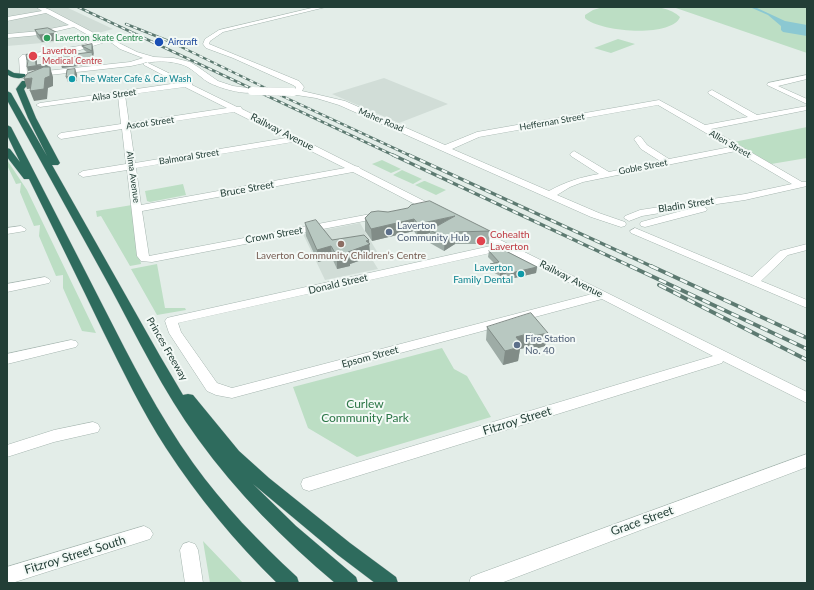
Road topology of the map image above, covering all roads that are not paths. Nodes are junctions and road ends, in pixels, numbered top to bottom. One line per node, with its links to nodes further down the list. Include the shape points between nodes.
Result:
1 (40, 7): 3 (street)
2 (323, 7): 6 (street)
3 (48, 11): 4 (street); 5 (street)
4 (7, 19)
5 (75, 25): 7 (street); 8 (street, via 40,33)
6 (240, 27): 10 (street); 11 (street)
7 (90, 33): 9 (street); 12 (street)
8 (7, 36)
9 (109, 37): 12 (street); 14 (street, via 111,41)
10 (210, 37): 11 (street); 13 (street, via 206,43 207,47)
11 (218, 38): 13 (street, via 214,46)
12 (98, 40): 14 (street); 17 (street, via 89,45 26,55 22,58)
13 (234, 56): 19 (street, via 289,80 295,85)
14 (148, 61): 17 (street); 18 (street, Railway Avenue); 19 (street, Maher Road, bridge, via 187,64 207,79 232,88)
15 (7, 71): 17 (highway)
16 (807, 77): 24 (street, via 770,84)
17 (23, 80): 58 (highway, via 20,89 26,105)
18 (189, 84): 22 (street, Ailsa Street); 27 (street, Railway Avenue)
19 (293, 92): 35 (street, Maher Road, via 337,101)
20 (712, 92): 28 (street)
21 (7, 93): 58 (highway, Princes Freeway)
22 (121, 94): 25 (street, Ailsa Street); 30 (street, Alma Avenue)
23 (659, 102): 31 (street, Allen Street); 35 (street, Heffernan Street, via 477,135)
24 (807, 102)
25 (40, 105)
26 (807, 108): 28 (street)
27 (238, 110): 30 (street, Ascot Street); 33 (street, Railway Avenue)
28 (756, 118): 31 (street)
29 (7, 126): 45 (highway)
30 (126, 126): 32 (street, Ascot Street); 40 (street, Alma Avenue)
31 (703, 128): 36 (street, Allen Street)
32 (61, 136)
33 (296, 139): 40 (street, Balmoral Street); 41 (street, Railway Avenue)
34 (638, 139): 39 (street, via 644,147)
35 (446, 148): 46 (street, Maher Road)
36 (737, 148): 39 (street, Goble Street); 44 (street, Allen Street)
37 (7, 151): 45 (highway)
38 (574, 154): 43 (street)
39 (667, 162): 43 (street, Goble Street)
40 (132, 166): 42 (street, Balmoral Street); 50 (street, Alma Avenue)
41 (356, 169): 48 (street, Railway Avenue); 50 (street, Bruce Street)
42 (83, 174)
43 (606, 174): 46 (street, Goble Street, via 567,185)
44 (804, 184): 47 (street, Bladin Street)
45 (40, 194): 81 (highway, via 139,389 173,449 233,526)
46 (551, 194): 53 (street, Maher Road, via 595,215)
47 (745, 197): 53 (street, Bladin Street, via 640,212); 55 (street, Bladin Street)
48 (425, 205): 49 (street); 52 (street, Railway Avenue)
49 (411, 208)
50 (138, 209): 61 (street, Alma Avenue)
51 (390, 213): 61 (street, Crown Street)
52 (446, 215)
53 (625, 220): 55 (street, Maher Road, via 627,228)
54 (466, 226): 59 (street, Railway Avenue)
55 (642, 227): 63 (street, via 661,243)
56 (21, 229): 57 (street)
57 (7, 231)
58 (88, 237): 69 (highway, Princes Freeway)
59 (506, 246): 65 (street, Railway Avenue); 67 (street, Donald Street)
60 (807, 247): 63 (street, via 784,253)
61 (145, 259)
62 (45, 281): 64 (street)
63 (754, 281): 66 (street)
64 (7, 288)
65 (604, 295): 67 (street, Epsom Street, via 232,394 212,387); 70 (street, Railway Avenue)
66 (807, 304)
67 (171, 322)
68 (71, 344): 71 (street)
69 (151, 351): 82 (highway, Princes Freeway, via 202,434 247,488 283,526); 83 (highway, via 204,421 263,484)
70 (722, 354): 72 (street, Railway Avenue); 76 (street, Fitzroy Street, via 717,360)
71 (7, 359)
72 (807, 398)
73 (93, 428): 74 (street, via 54,436)
74 (7, 451)
75 (807, 460): 84 (street, Grace Street)
76 (310, 484)
77 (144, 534): 79 (street, Fitzroy Street South)
78 (189, 550): 80 (street)
79 (7, 576)
80 (194, 583)
81 (290, 583)
82 (349, 583)
83 (390, 583)
84 (478, 583)

